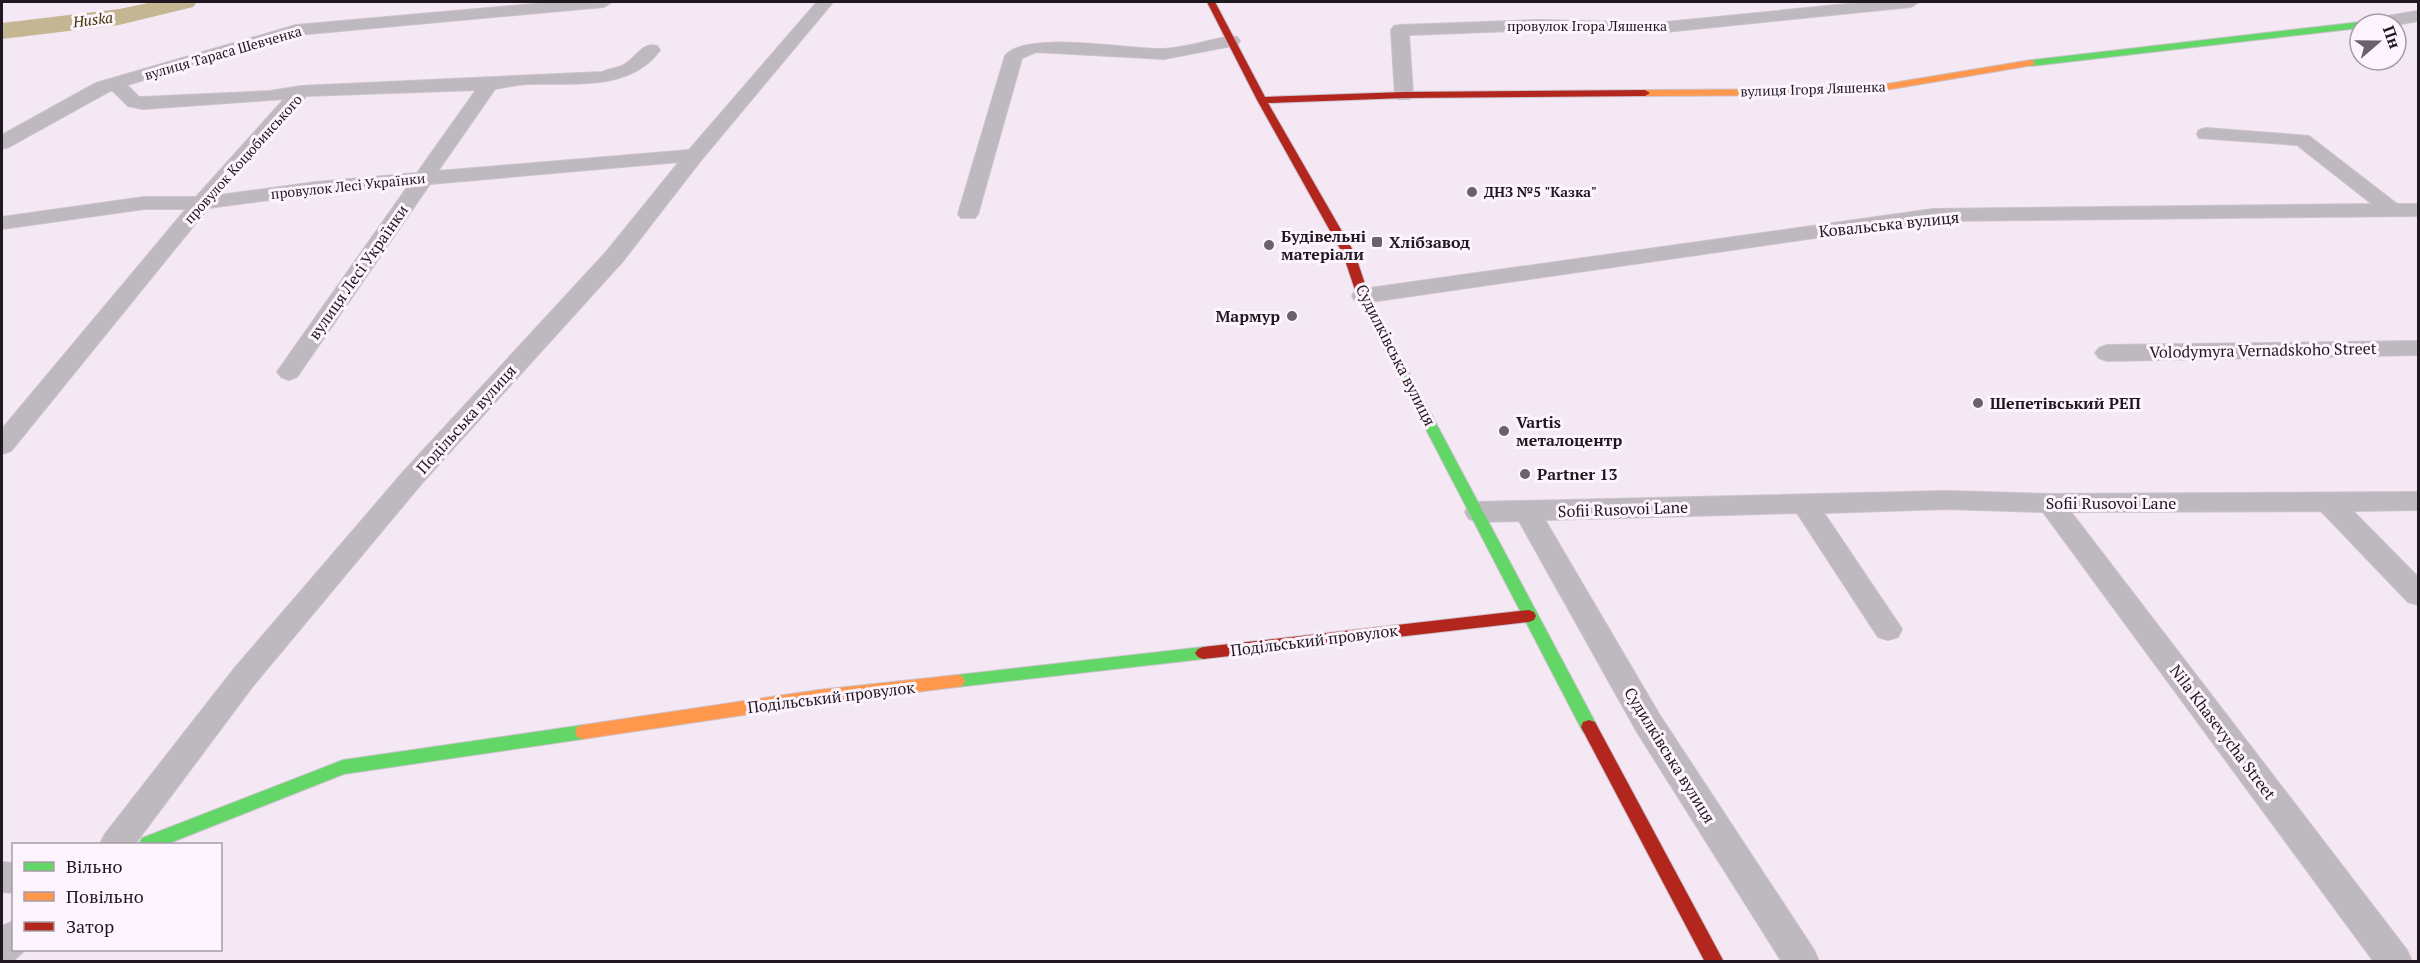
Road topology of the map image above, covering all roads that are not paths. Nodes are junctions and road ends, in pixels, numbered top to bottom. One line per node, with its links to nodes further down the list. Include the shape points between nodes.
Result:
1 (604, 2): 8 (street, вулиця Тараса Шевченка, via 296,30)
2 (825, 2): 15 (street, Подільська вулиця)
3 (1211, 2): 6 (street, Судилківська вулиця)
4 (1911, 2): 11 (street, провулок Ігора Ляшенка, via 1656,28 1539,25 1400,30)
5 (2348, 26): 11 (street, вулиця Ігоря Ляшенка, via 2009,66 1880,88)
6 (1231, 41): 12 (street, Судилківська вулиця); 20 (street, via 1164,54 1036,47 1020,51 1014,56)
7 (651, 50): 9 (street, провулок Коцюбинського, via 631,68 613,75)
8 (115, 83): 10 (street, via 134,102 144,103); 14 (street, вулиця Тараса Шевченка, via 78,99)
9 (489, 84): 10 (street, провулок Коцюбинського); 16 (street, вулиця Лесі Українки)
10 (301, 91): 17 (street, провулок Коцюбинського)
11 (1404, 95): 12 (street, вулиця Ігоря Ляшенка)
12 (1262, 100): 22 (street, Судилківська вулиця, via 1349,254)
13 (2206, 134): 18 (street, via 2302,140)
14 (2, 143)
15 (695, 155): 16 (street, провулок Лесі Українки); 36 (street, Подільська вулиця, via 615,256 413,477 243,678)
16 (424, 178): 17 (street, провулок Лесі Українки); 25 (street, вулиця Лесі Українки)
17 (202, 203): 21 (street, провулок Лесі Українки, via 144,203); 26 (street, провулок Коцюбинського)
18 (2392, 210): 19 (street, Ковальська вулиця); 22 (street, Ковальська вулиця, via 1933,215)
19 (2418, 210)
20 (968, 214)
21 (2, 223)
22 (1363, 296): 31 (street, Судилківська вулиця)
23 (2418, 348): 24 (street, Volodymyra Vernadskoho Street)
24 (2107, 353)
25 (289, 372)
26 (2, 445)
27 (2418, 501): 28 (street, Sofii Rusovoi Lane)
28 (2328, 502): 29 (street, Sofii Rusovoi Lane); 33 (street)
29 (2050, 503): 30 (street, Sofii Rusovoi Lane); 40 (street, Nila Khasevycha Street)
30 (1804, 504): 32 (street, Sofii Rusovoi Lane); 35 (street)
31 (1478, 512): 32 (street, Sofii Rusovoi Lane); 34 (street, Судилківська вулиця)
32 (1527, 512): 39 (street, Судилківська вулиця, via 1648,723)
33 (2418, 594)
34 (1529, 615): 37 (street, Подільський провулок, via 818,697 343,767); 38 (street, Судилківська вулиця)
35 (1888, 629)
36 (117, 843)
37 (151, 843)
38 (1714, 962)
39 (1802, 962)
40 (2395, 962)

